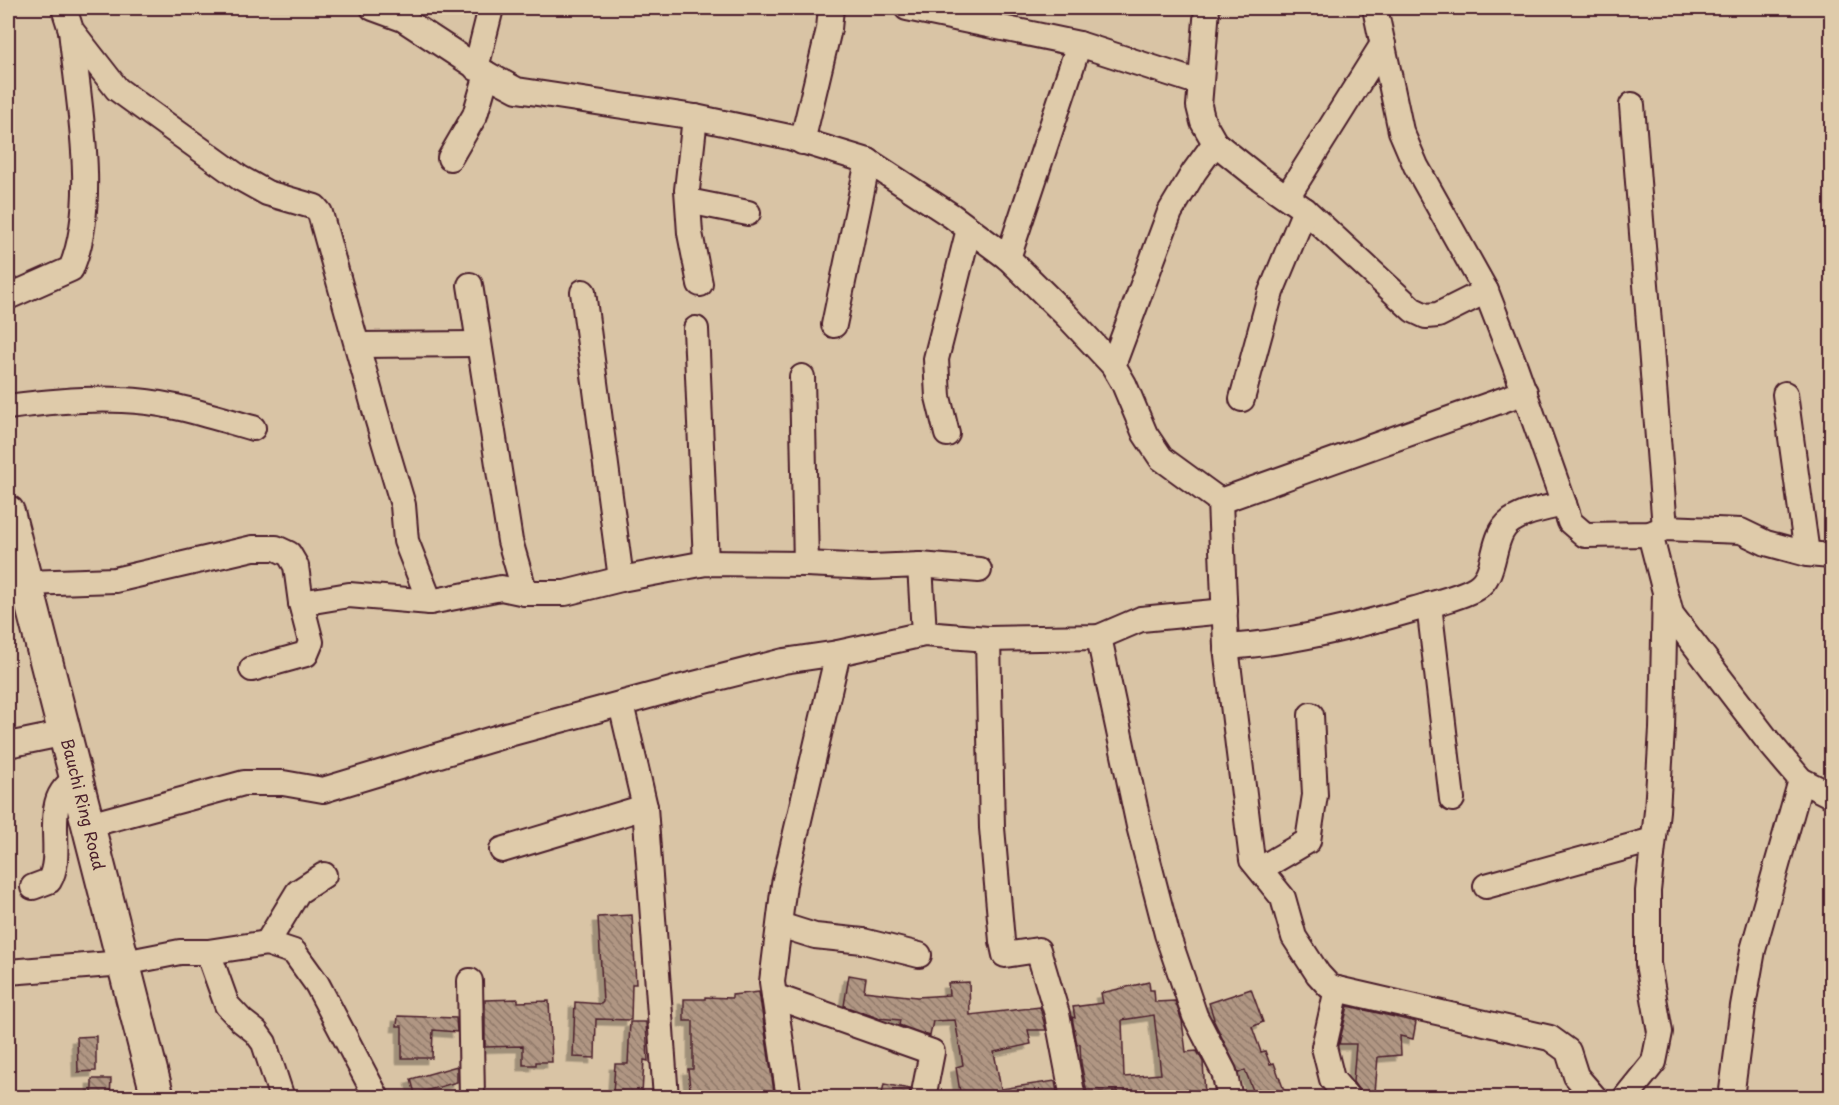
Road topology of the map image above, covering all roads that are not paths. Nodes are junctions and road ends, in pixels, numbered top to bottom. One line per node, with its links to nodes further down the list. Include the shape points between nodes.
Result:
1 (373, 8): 10 (street, via 403,19)
2 (491, 8): 10 (street)
3 (831, 8): 14 (street)
4 (908, 8): 8 (street)
5 (1207, 8): 11 (street)
6 (1375, 8): 9 (street)
7 (68, 19): 27 (street, via 85,160 84,222 78,253 71,269); 31 (street, via 117,89 230,172 267,193 315,207 324,223)
8 (1079, 44): 11 (street); 22 (street)
9 (1383, 44): 19 (street); 25 (street, via 1408,149)
10 (482, 71): 13 (street, via 517,90); 16 (street, via 475,115)
11 (1200, 83): 15 (street, via 1203,122)
12 (1632, 105): 43 (street)
13 (695, 117): 14 (street); 18 (street)
14 (802, 142): 17 (street)
15 (1215, 143): 19 (street); 32 (street, via 1170,212)
16 (450, 158)
17 (868, 161): 21 (street); 28 (street)
18 (688, 201): 20 (street); 23 (street)
19 (1296, 204): 25 (street, via 1413,310 1426,316 1438,315); 36 (street)
20 (748, 213)
21 (969, 229): 22 (street); 39 (street, via 936,359 938,397)
22 (1008, 258): 32 (street)
23 (700, 284)
24 (470, 285): 30 (street)
25 (1486, 291): 34 (street)
26 (583, 292): 51 (street)
27 (8, 297)
28 (834, 325)
29 (696, 329): 46 (street)
30 (478, 344): 31 (street); 53 (street, via 510,541)
31 (358, 345): 54 (street, via 403,505 406,541)
32 (1113, 365): 40 (street, via 1145,434 1161,458)
33 (802, 377): 47 (street)
34 (1525, 392): 40 (street); 41 (street)
35 (1785, 394): 44 (street)
36 (1242, 399)
37 (8, 407): 38 (street, via 55,401 124,400 184,408)
38 (253, 428)
39 (947, 434)
40 (1220, 501): 57 (street)
41 (1564, 504): 43 (street, via 1570,522 1585,535); 56 (street, via 1512,521 1497,543 1486,578 1476,588)
42 (8, 512): 50 (main road, Bauchi Ring Road)
43 (1658, 531): 44 (street, via 1741,531 1766,543); 52 (street)
44 (1807, 554): 45 (street)
45 (1832, 556)
46 (706, 563): 47 (street); 51 (street)
47 (806, 564): 48 (street)
48 (920, 565): 49 (street); 58 (street)
49 (979, 570)
50 (18, 573): 55 (street, via 115,580 253,548 276,548 289,554 296,566); 66 (main road, Bauchi Ring Road)
51 (621, 579): 53 (street, via 566,593)
52 (1665, 592): 69 (street, via 1671,614); 74 (street, via 1662,729)
53 (525, 593): 54 (street, via 501,588)
54 (430, 602): 55 (street, via 349,595)
55 (301, 603): 63 (street, via 311,642 306,654)
56 (1429, 605): 61 (street, via 1366,623 1263,644); 71 (street)
57 (1225, 611): 59 (street, via 1141,619); 61 (street)
58 (924, 634): 60 (street); 62 (street)
59 (1099, 637): 60 (street); 97 (street, via 1139,826 1167,934 1195,1016 1224,1072)
60 (988, 639): 96 (street, via 992,828 1002,941 1005,954 1038,950 1057,1014)
61 (1226, 647): 76 (street, via 1252,860)
62 (838, 652): 64 (street, via 784,661); 80 (street, via 784,884)
63 (252, 669)
64 (621, 704): 72 (street); 73 (street, via 323,790 283,783 244,783)
65 (1311, 715): 76 (street, via 1315,795 1308,841)
66 (66, 733): 67 (street); 68 (main road, Bauchi Ring Road)
67 (8, 745)
68 (78, 779): 73 (main road, Bauchi Ring Road); 78 (street, via 67,784 59,798 54,825 55,872 50,881)
69 (1801, 780): 70 (street); 101 (street, via 1754,950)
70 (1832, 796)
71 (1452, 799)
72 (645, 807): 75 (street); 93 (street)
73 (89, 825): 84 (main road, Bauchi Ring Road)
74 (1653, 840): 79 (street); 100 (street, via 1648,964 1660,1032 1654,1062)
75 (502, 850)
76 (1260, 869): 87 (street, via 1283,898 1294,937 1318,975)
77 (324, 875): 81 (street, via 298,892)
78 (33, 886)
79 (1486, 886)
80 (780, 925): 83 (street, via 815,936 864,941); 88 (street, via 772,982)
81 (267, 943): 82 (street); 91 (street, via 294,952 318,984)
82 (208, 952): 84 (street, via 180,952); 90 (street, via 228,1005 264,1043)
83 (919, 955)
84 (124, 963): 85 (street); 89 (main road, Bauchi Ring Road)
85 (8, 972)
86 (470, 981): 92 (street)
87 (1337, 989): 98 (street, via 1324,1047 1332,1079); 99 (street, via 1550,1038 1568,1051 1576,1076)
88 (774, 996): 94 (street); 95 (street, via 932,1052)
89 (158, 1098)
90 (282, 1098)
91 (377, 1098)
92 (472, 1098)
93 (666, 1098)
94 (789, 1098)
95 (923, 1098)
96 (1073, 1098)
97 (1230, 1098)
98 (1348, 1098)
99 (1595, 1098)
100 (1625, 1098)
101 (1731, 1098)

